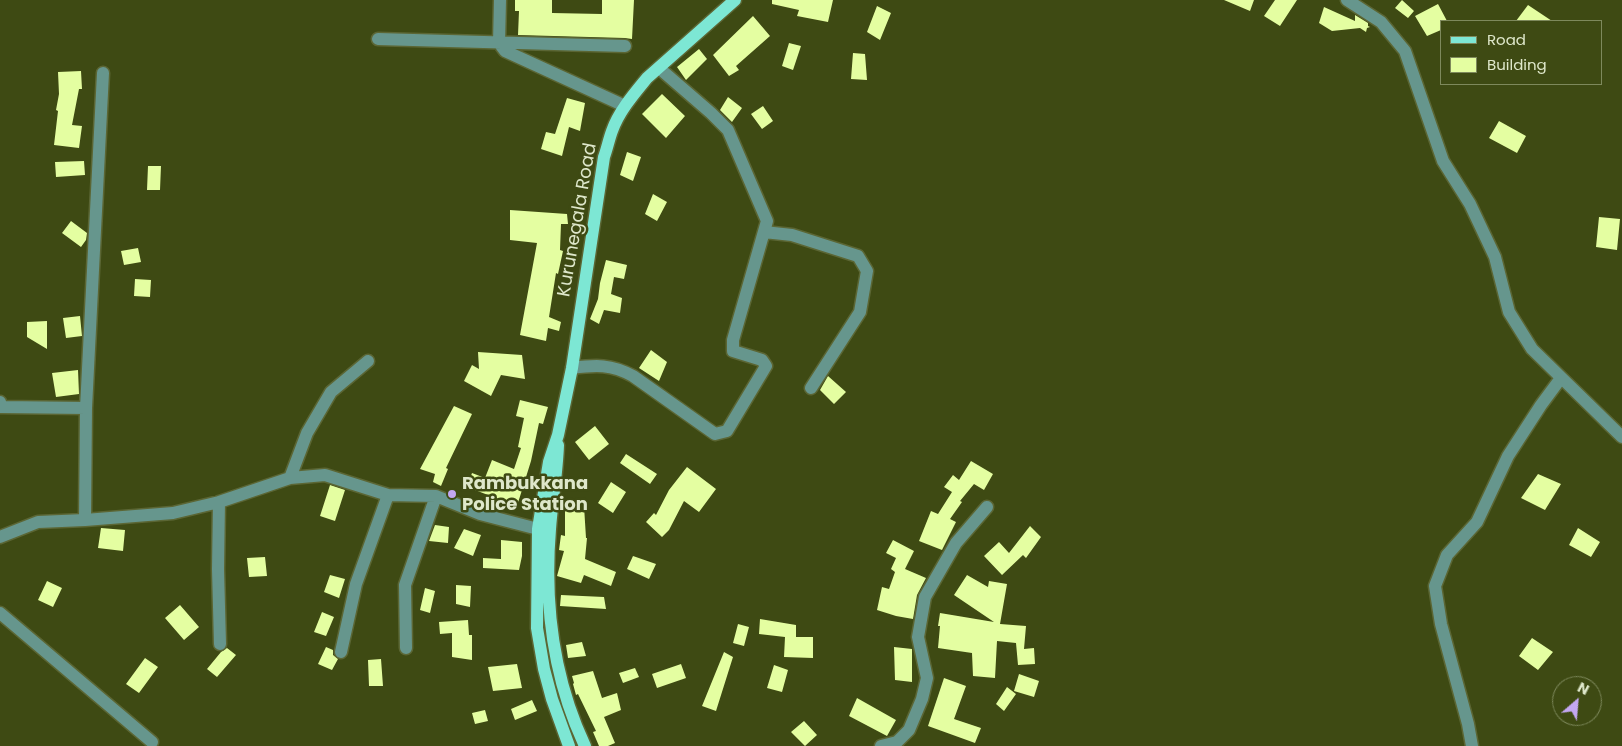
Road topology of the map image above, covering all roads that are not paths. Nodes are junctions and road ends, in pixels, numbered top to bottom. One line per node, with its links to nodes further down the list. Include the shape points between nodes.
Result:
1 (500, 0): 5 (street)
2 (735, 0): 7 (main road, Kurunegala Road)
3 (1347, 0): 13 (street, via 1381,22 1405,51 1443,161 1470,204 1495,257 1509,312 1532,349)
4 (378, 40): 5 (street)
5 (499, 43): 6 (street); 9 (street, via 505,51)
6 (625, 46)
7 (658, 68): 9 (main road, Kurunegala Road); 10 (street, via 728,130 767,221)
8 (103, 73): 16 (street)
9 (625, 106): 12 (main road, Kurunegala Road, via 611,132 604,157)
10 (764, 232): 12 (street, via 733,340 733,350 762,360 766,366 727,431 715,434 619,368); 14 (street, via 792,235 858,256 867,270 860,312)
11 (368, 361): 18 (street, via 331,392 307,433)
12 (572, 368): 24 (main road, Kurunegala Road, via 558,435 558,464)
13 (1561, 378): 17 (street); 34 (street, via 1508,456 1477,522 1447,555 1435,586 1441,624)
14 (811, 388)
15 (0, 407): 16 (street)
16 (86, 408): 23 (street)
17 (1622, 437)
18 (290, 478): 19 (street, via 325,475); 21 (street)
19 (388, 495): 20 (street); 29 (street, via 356,584)
20 (436, 496): 24 (street, via 480,514); 28 (street, via 405,585)
21 (219, 502): 23 (street, via 173,513); 27 (street)
22 (987, 507): 33 (street, via 956,543 925,597 918,637 926,678 922,699 908,730 897,742)
23 (85, 520): 25 (street, via 38,522)
24 (544, 530): 31 (main road, Kurunegala Road, via 537,628 552,699); 32 (main road, Kurunegala Road, via 556,654 570,713)
25 (0, 537)
26 (0, 613): 30 (street)
27 (220, 644)
28 (406, 648)
29 (341, 652)
30 (152, 742)
31 (570, 746)
32 (585, 746)
33 (881, 746)
34 (1472, 746)

